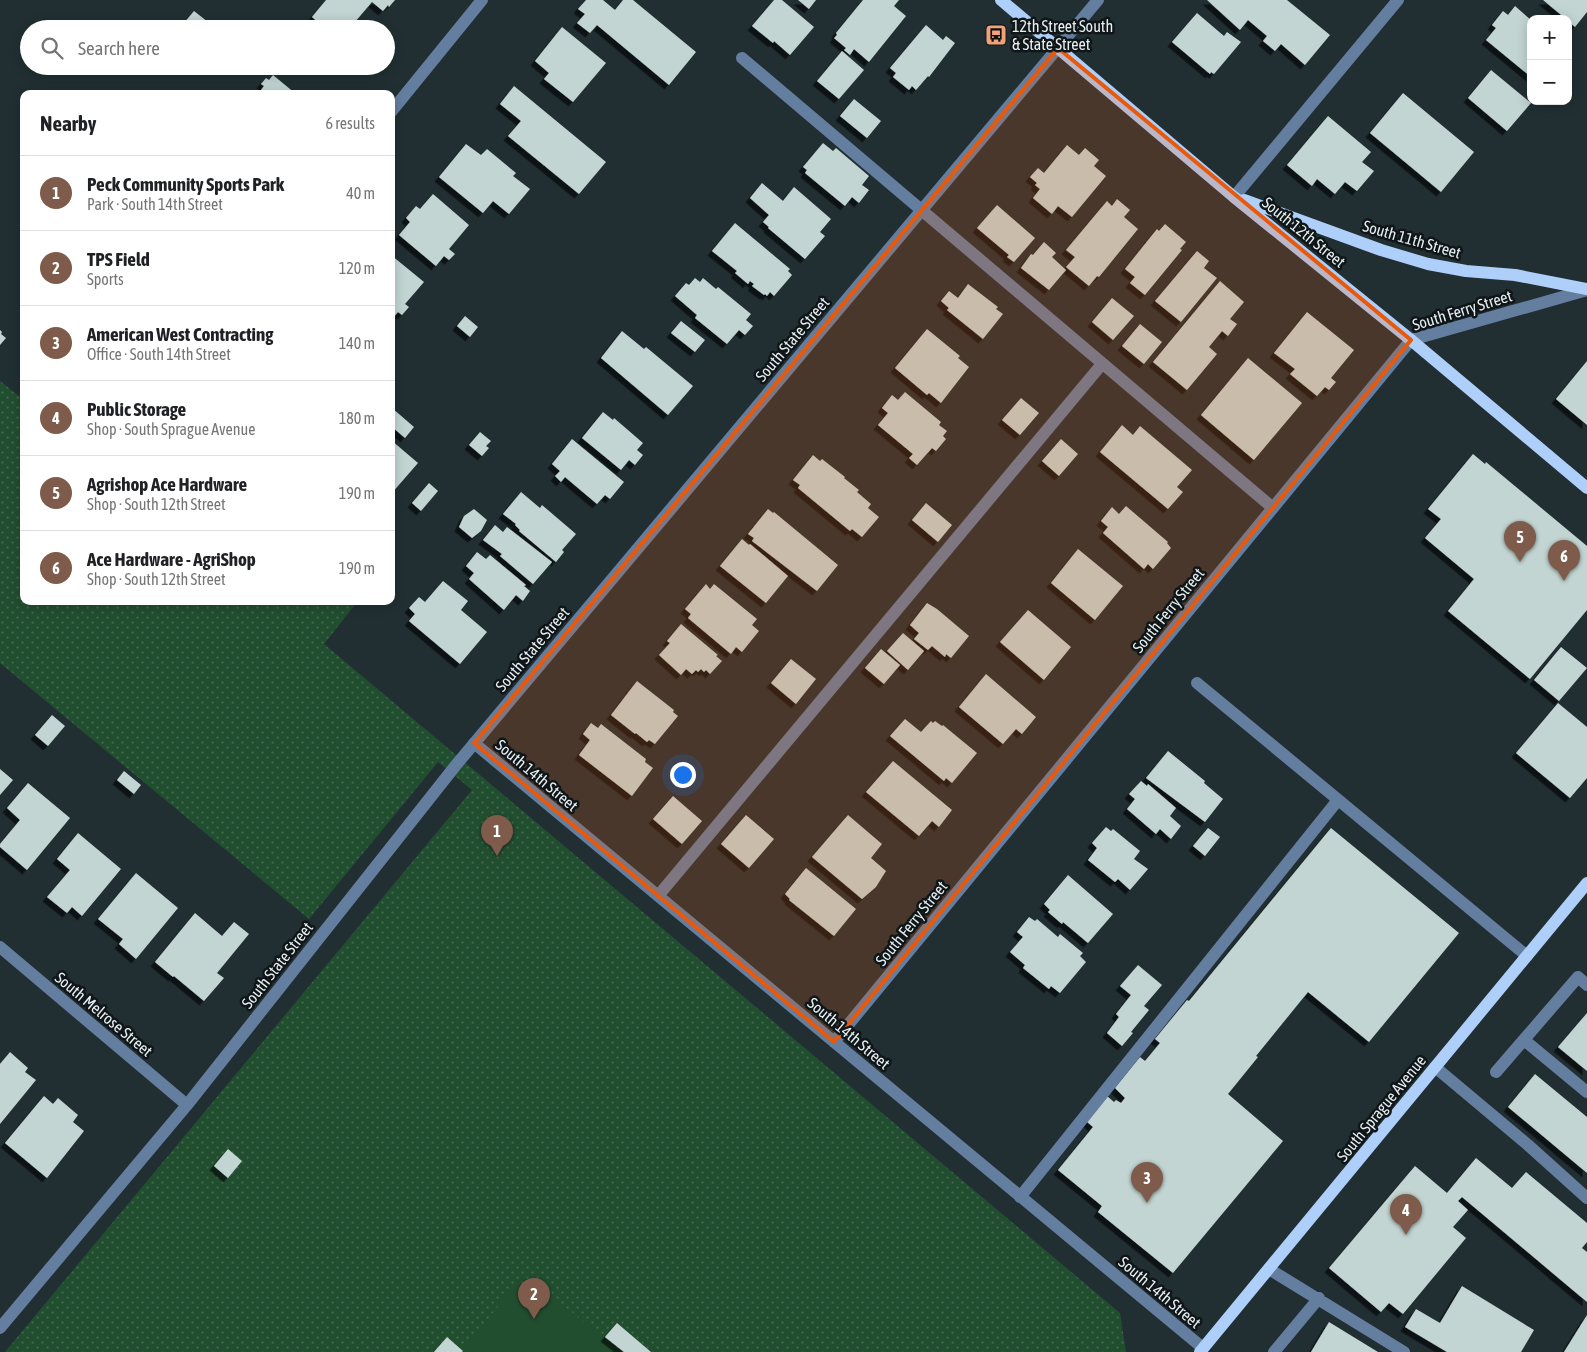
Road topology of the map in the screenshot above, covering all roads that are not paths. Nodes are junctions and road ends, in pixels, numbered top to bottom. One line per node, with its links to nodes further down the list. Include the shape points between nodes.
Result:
1 (482, 0): 7 (street)
2 (1001, 0): 5 (main road, South 12th Street)
3 (1098, 0): 5 (street, South State Street)
4 (1398, 0): 8 (street)
5 (1058, 48): 8 (main road, South 12th Street); 9 (street, South State Street)
6 (742, 58): 9 (street)
7 (395, 107)
8 (1234, 197): 10 (main road, South 11th Street, via 1428,264 1515,275); 11 (main road, South 12th Street)
9 (921, 211): 12 (street); 16 (street, South State Street)
10 (1587, 290): 11 (street, South Ferry Street)
11 (1411, 340): 13 (main road, South 12th Street); 14 (street, South Ferry Street)
12 (1102, 364): 14 (street); 19 (street)
13 (1587, 488)
14 (1273, 508): 24 (street, South Ferry Street)
15 (1197, 683): 17 (street)
16 (474, 743): 19 (street, South 14th Street); 28 (street, South State Street)
17 (1338, 800): 21 (street); 29 (street)
18 (1587, 883): 21 (main road, South Sprague Avenue)
19 (658, 896): 24 (street, South 14th Street)
20 (0, 947): 28 (street, South Melrose Street)
21 (1527, 956): 25 (main road, South Sprague Avenue)
22 (1587, 985): 23 (street, via 1578,977)
23 (1524, 1040): 26 (street); 27 (street)
24 (834, 1042): 29 (street, South 14th Street)
25 (1435, 1067): 30 (street); 31 (main road, South Sprague Avenue)
26 (1496, 1072)
27 (1587, 1092)
28 (187, 1105): 33 (street, South State Street)
29 (1020, 1197): 34 (street, South 14th Street)
30 (1587, 1198)
31 (1269, 1269): 32 (street); 34 (main road, South Sprague Avenue)
32 (1319, 1298): 35 (street); 36 (street)
33 (0, 1328)
34 (1201, 1350)
35 (1274, 1352)
36 (1404, 1352)

